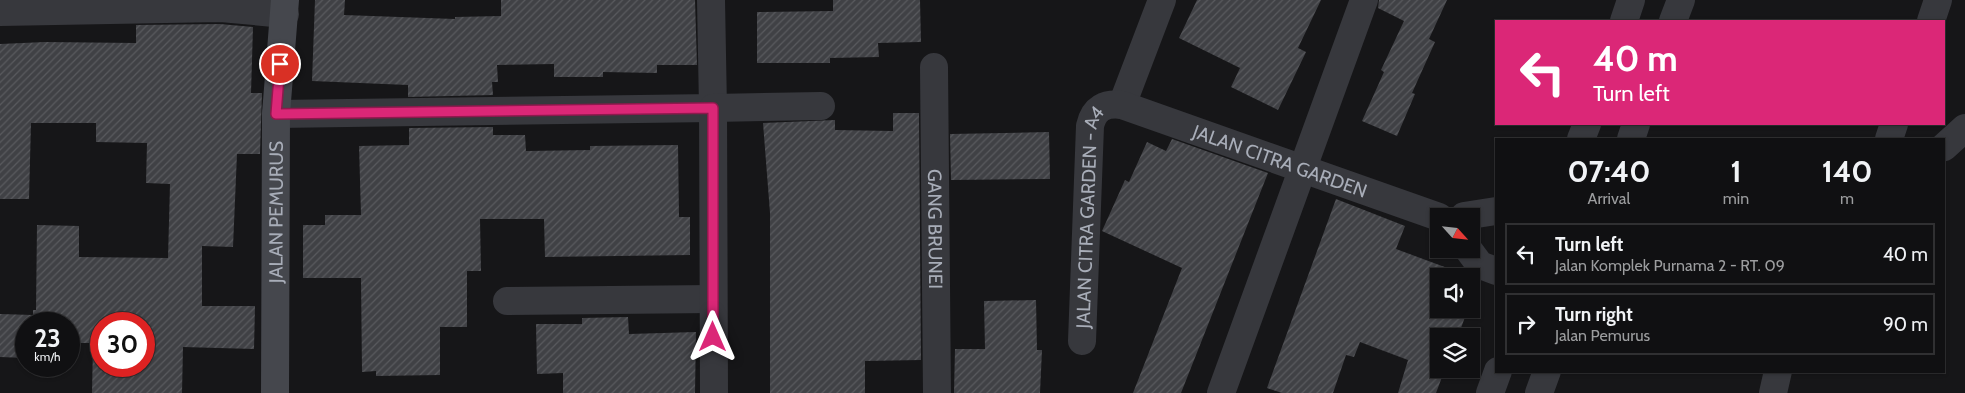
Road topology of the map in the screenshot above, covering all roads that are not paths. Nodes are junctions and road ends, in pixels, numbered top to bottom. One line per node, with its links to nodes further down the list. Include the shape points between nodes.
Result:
1 (712, 0): 15 (street)
2 (1162, 0): 13 (street)
3 (1364, 0): 25 (street)
4 (1631, 0): 9 (street)
5 (1681, 0): 10 (street)
6 (1938, 0): 11 (street)
7 (285, 7): 8 (street); 16 (street, JALAN PEMURUS)
8 (0, 12)
9 (1624, 20)
10 (1673, 20)
11 (1931, 20)
12 (934, 67): 39 (street, GANG BRUNEI)
13 (1117, 104): 25 (street, JALAN CITRA GARDEN); 33 (street, JALAN CITRA GARDEN - A4, via 1099,108 1092,115 1090,126)
14 (821, 106): 15 (street)
15 (713, 108): 16 (street); 31 (street)
16 (276, 114): 37 (street, JALAN PEMURUS)
17 (1587, 125): 21 (street)
18 (1636, 125): 22 (street)
19 (1894, 125): 23 (street)
20 (1965, 128): 24 (street)
21 (1581, 138)
22 (1631, 138)
23 (1889, 138)
24 (1945, 146)
25 (1303, 168): 27 (street, JALAN CITRA GARDEN); 40 (street)
26 (1495, 211): 28 (street)
27 (1430, 214)
28 (1480, 214)
29 (1475, 258): 30 (street, via 1480,265)
30 (1495, 271)
31 (713, 299): 32 (street); 38 (street)
32 (507, 301)
33 (1082, 341)
34 (1497, 373): 41 (street)
35 (1546, 373): 42 (street)
36 (1777, 373): 43 (street)
37 (275, 393)
38 (714, 393)
39 (937, 393)
40 (1221, 393)
41 (1490, 393)
42 (1539, 393)
43 (1772, 393)

